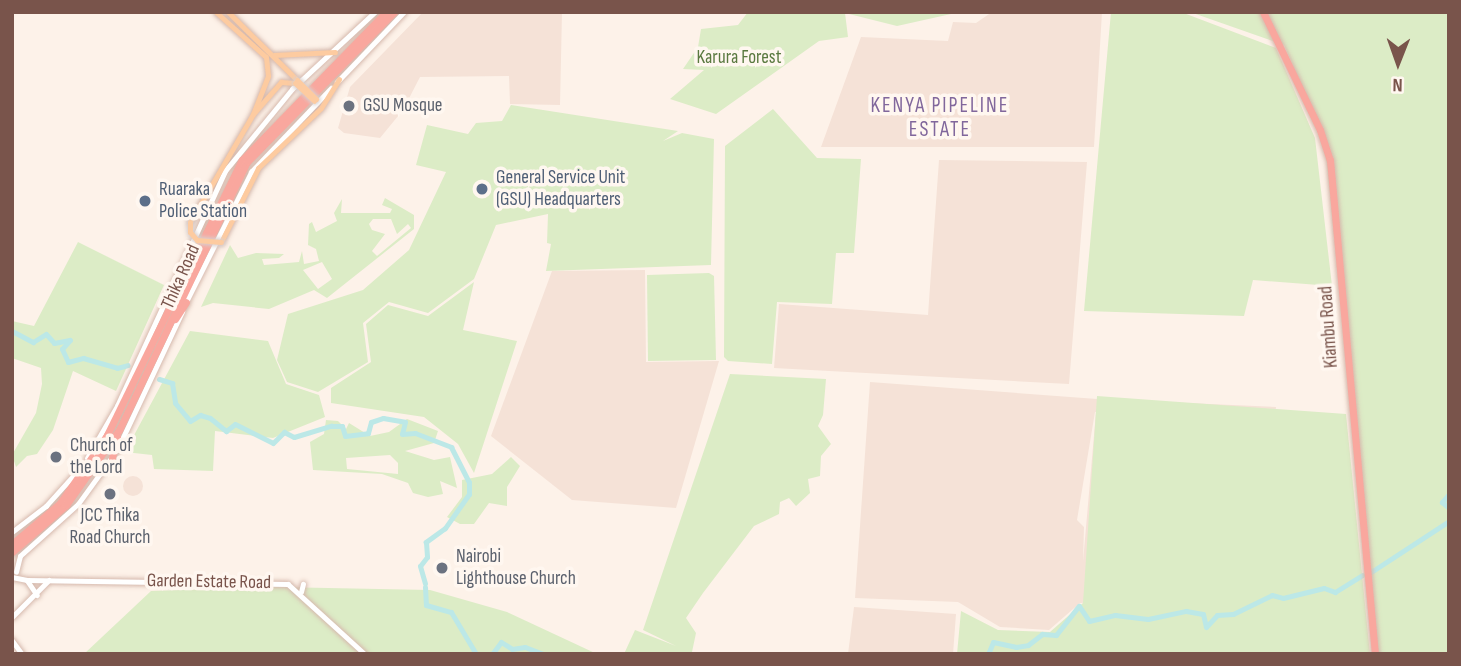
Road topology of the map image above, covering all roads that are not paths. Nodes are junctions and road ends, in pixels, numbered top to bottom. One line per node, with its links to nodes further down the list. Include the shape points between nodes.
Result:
1 (216, 12): 13 (main road, via 266,57 268,76)
2 (228, 12): 9 (main road)
3 (375, 12): 8 (main road, Thika Road)
4 (386, 12): 8 (highway, Thika Road)
5 (394, 12): 21 (highway, Thika Road, via 247,162)
6 (404, 12): 10 (main road, Thika Road)
7 (1263, 12): 41 (highway, Kiambu Road, via 1321,130 1329,160)
8 (338, 54): 9 (main road); 16 (main road, Thika Road, via 292,89); 21 (highway, Thika Road, via 242,160)
9 (274, 55): 11 (main road)
10 (339, 79): 12 (main road, Thika Road); 14 (main road)
11 (294, 81): 12 (main road, bridge); 13 (main road, via 278,85)
12 (317, 101): 15 (main road, Thika Road)
13 (253, 114): 16 (main road)
14 (315, 114): 15 (main road); 18 (main road, via 286,138)
15 (303, 117): 17 (main road, Thika Road)
16 (223, 171): 18 (main road, bridge, via 190,222 190,232 197,240 221,242); 20 (main road, Thika Road)
17 (251, 172): 18 (main road); 19 (main road, Thika Road)
18 (250, 180)
19 (186, 302): 21 (highway); 25 (main road, Thika Road)
20 (164, 304): 21 (highway); 23 (main road, Thika Road)
21 (161, 331): 22 (highway, Thika Road); 24 (highway, Thika Road)
22 (127, 393): 23 (highway); 29 (highway, Thika Road, via 107,435 60,503)
23 (117, 406): 27 (main road, Thika Road, via 73,477)
24 (119, 430): 25 (highway); 30 (highway, Thika Road, via 66,505)
25 (112, 458): 31 (main road, Thika Road, via 78,504 20,556)
26 (12, 525): 27 (main road)
27 (23, 526): 28 (main road, Thika Road)
28 (12, 532)
29 (12, 544)
30 (12, 552)
31 (15, 573): 32 (main road)
32 (27, 580): 33 (main road, Garden Estate Road); 36 (main road)
33 (49, 580): 35 (main road, Garden Estate Road, via 284,583); 36 (main road)
34 (303, 584): 35 (main road)
35 (301, 593): 40 (main road, Garden Estate Road)
36 (37, 595): 37 (main road)
37 (12, 617)
38 (12, 640): 39 (main road)
39 (22, 654)
40 (365, 654)
41 (1375, 654)

